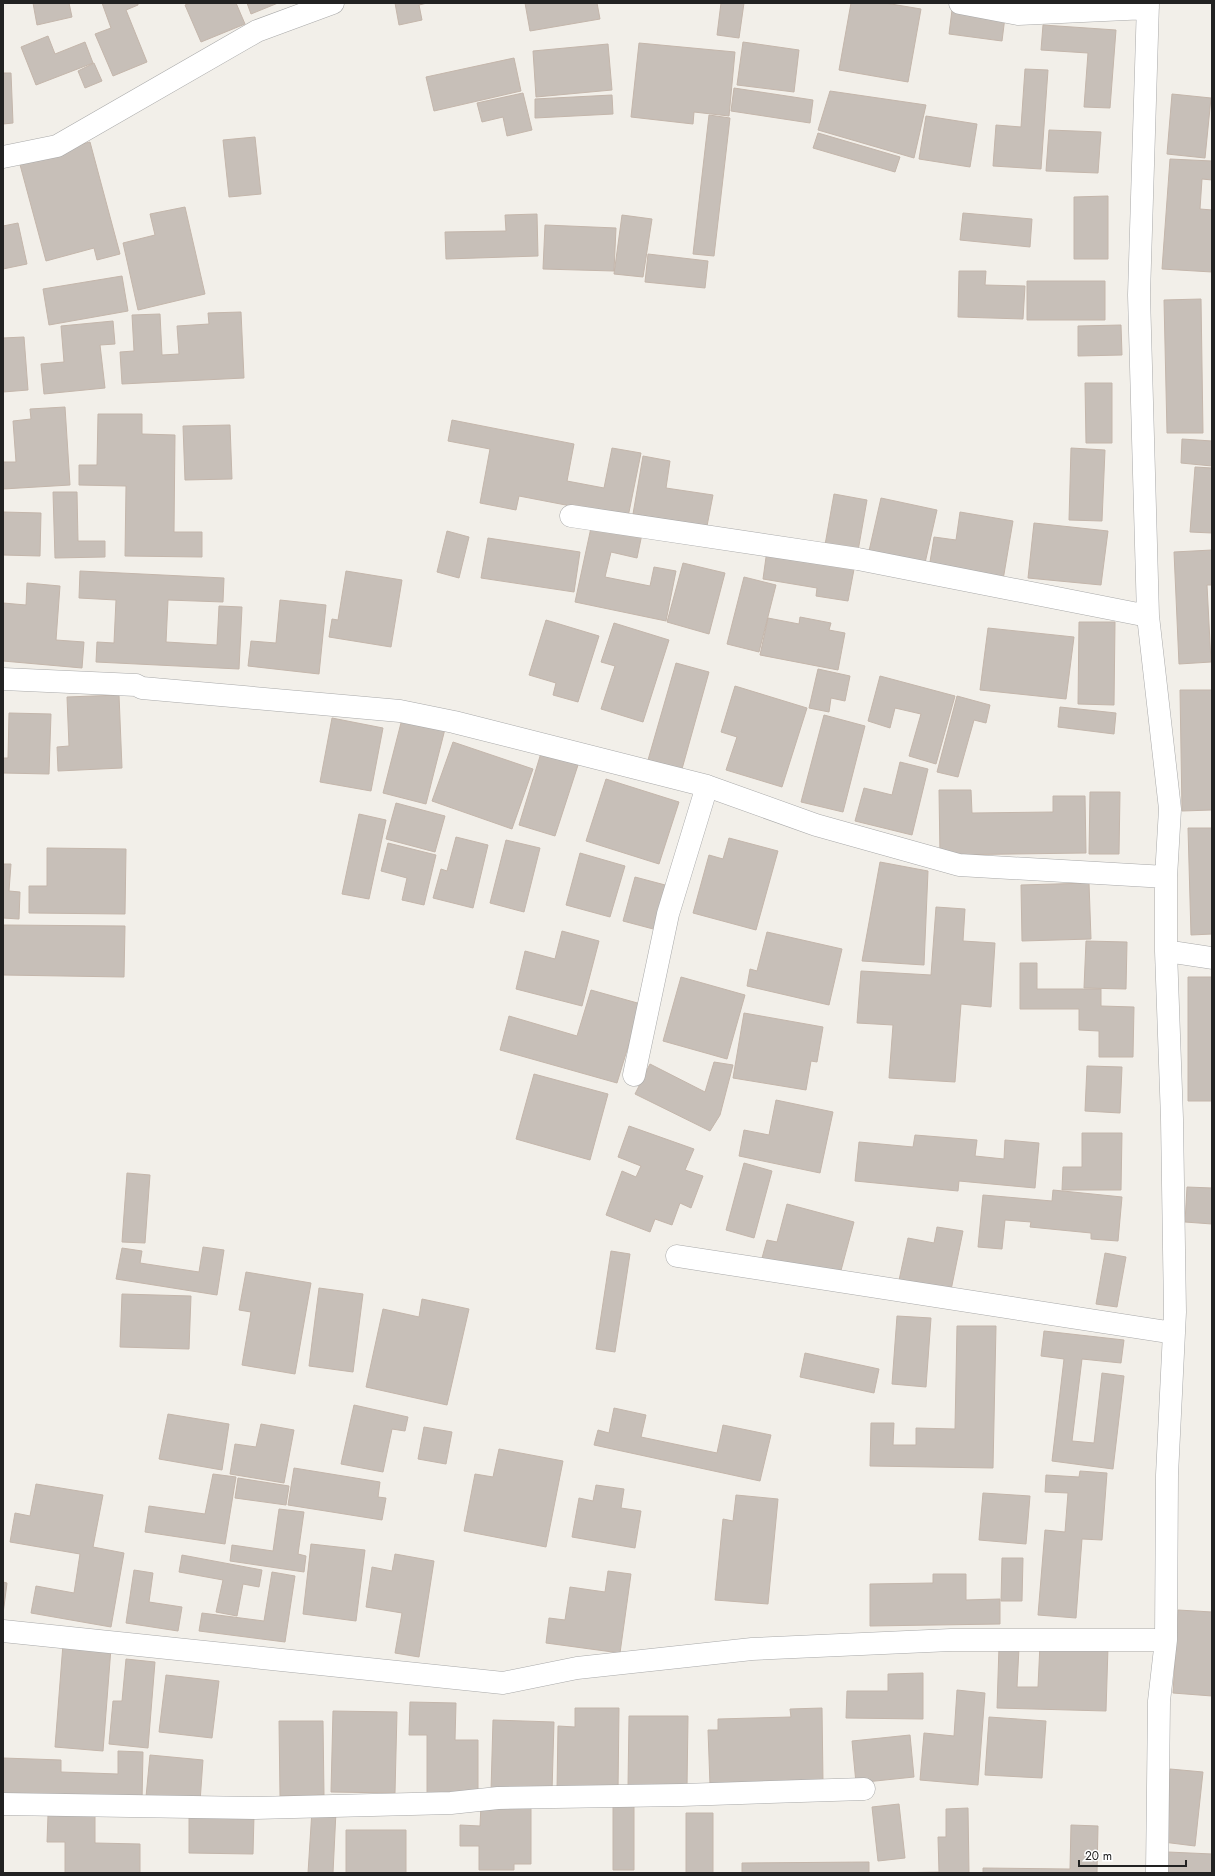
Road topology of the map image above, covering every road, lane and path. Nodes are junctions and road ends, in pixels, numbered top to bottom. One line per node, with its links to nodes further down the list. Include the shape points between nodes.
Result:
1 (333, 3): 4 (street, via 257,31 57,146)
2 (960, 3): 3 (street, via 1018,14)
3 (1148, 6): 6 (street, via 1139,294)
4 (3, 158)
5 (571, 516): 6 (street, via 858,559)
6 (1148, 616): 9 (street, via 1170,809)
7 (3, 679): 8 (street, via 136,685 142,688 400,711 454,722)
8 (707, 786): 9 (street, via 816,825 959,865); 12 (street, via 668,914)
9 (1166, 877): 10 (street)
10 (1166, 951): 11 (street); 14 (street, via 1172,1119)
11 (1212, 958)
12 (634, 1076)
13 (677, 1256): 14 (street)
14 (1174, 1333): 16 (street, via 1167,1475)
15 (3, 1631): 16 (street, via 503,1683 576,1668 752,1649 951,1640)
16 (1166, 1640): 19 (street, via 1159,1701)
17 (864, 1789): 18 (street, via 498,1798 451,1803 255,1808)
18 (3, 1804)
19 (1157, 1873)

